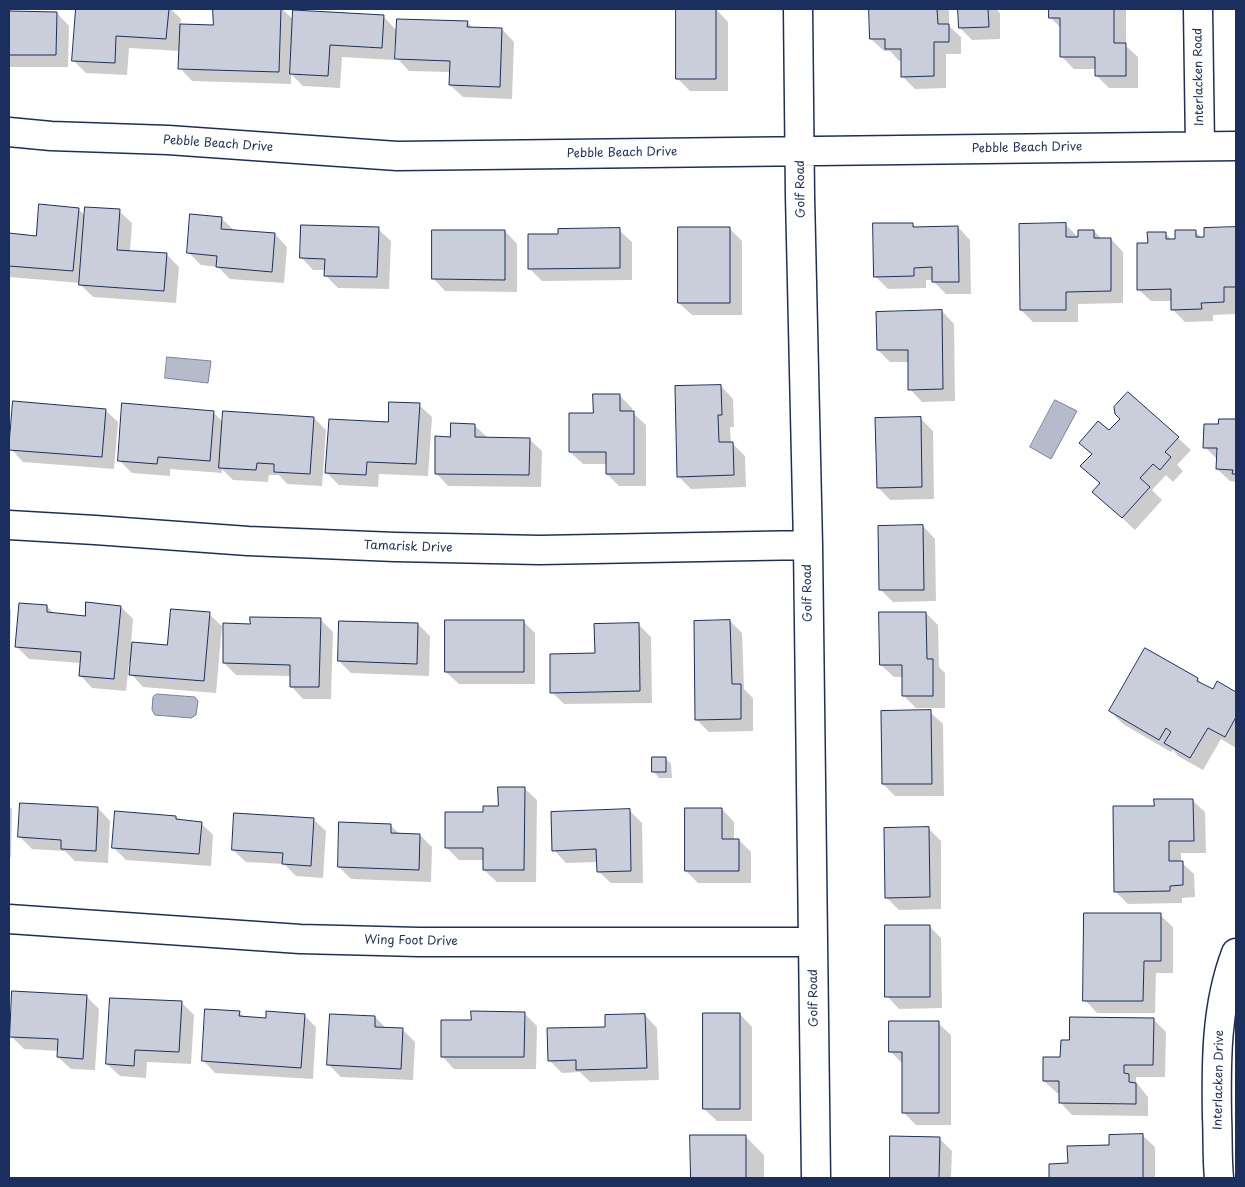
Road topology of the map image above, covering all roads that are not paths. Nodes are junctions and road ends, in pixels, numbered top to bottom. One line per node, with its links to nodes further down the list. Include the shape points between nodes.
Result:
1 (798, 9): 6 (street, Golf Road)
2 (1198, 9): 4 (street, Interlacken Road)
3 (9, 132): 6 (street, Pebble Beach Drive, via 397,156)
4 (1200, 146): 5 (street, Pebble Beach Drive); 6 (street, Pebble Beach Drive)
5 (1236, 146)
6 (800, 152): 8 (street, Golf Road)
7 (9, 525): 8 (street, Tamarisk Drive, via 396,547 540,550)
8 (808, 546): 10 (street, Golf Road)
9 (9, 919): 10 (street, Wing Foot Drive, via 300,939)
10 (813, 942): 12 (street, Golf Road)
11 (1236, 953): 13 (street, Interlacken Drive, via 1219,1034 1216,1074)
12 (816, 1178)
13 (1219, 1178)

